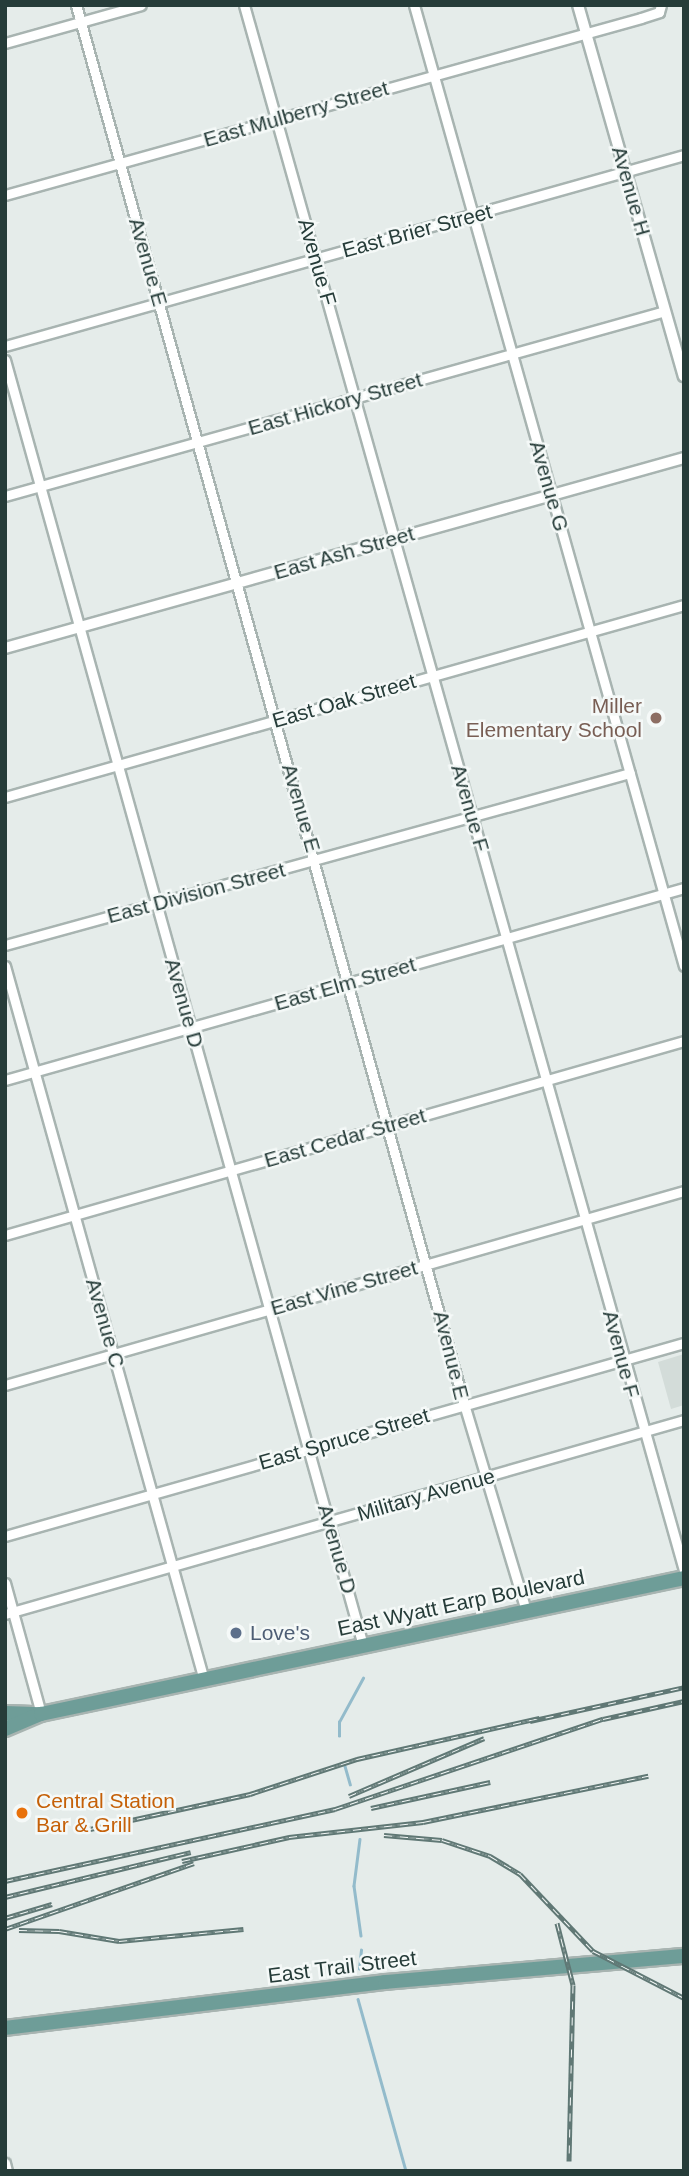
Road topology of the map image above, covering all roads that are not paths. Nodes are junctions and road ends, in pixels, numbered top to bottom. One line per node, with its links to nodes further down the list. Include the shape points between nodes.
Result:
1 (76, 5): 7 (street, Avenue E)
2 (141, 5): 7 (street)
3 (244, 5): 11 (street, Avenue F)
4 (414, 5): 10 (street, Avenue G)
5 (578, 5): 8 (street, Avenue H)
6 (661, 5): 8 (street, East Mulberry Street, via 659,12)
7 (81, 22): 9 (street); 13 (street, Avenue E)
8 (586, 33): 10 (street, East Mulberry Street); 14 (street, Avenue H)
9 (5, 43)
10 (434, 75): 11 (street, East Mulberry Street); 16 (street, Avenue G)
11 (276, 120): 13 (street, East Mulberry Street); 17 (street, Avenue F)
12 (684, 155): 14 (street, East Brier Street)
13 (120, 163): 15 (street, East Mulberry Street); 18 (street, Avenue E)
14 (626, 172): 16 (street, East Brier Street); 19 (street, Avenue H)
15 (5, 195)
16 (473, 215): 17 (street, East Brier Street); 21 (street, Avenue G)
17 (316, 259): 18 (street, East Brier Street); 24 (street, Avenue F)
18 (159, 303): 20 (street, East Brier Street); 25 (street, Avenue E)
19 (665, 311): 21 (street, East Hickory Street); 23 (street, Avenue H)
20 (5, 346)
21 (512, 354): 24 (street, East Hickory Street); 28 (street, Avenue G)
22 (5, 360): 27 (street, Avenue D)
23 (684, 376)
24 (355, 398): 25 (street, East Hickory Street); 30 (street, Avenue F)
25 (198, 442): 27 (street, East Hickory Street); 31 (street, Avenue E)
26 (684, 458): 28 (street, East Ash Street)
27 (40, 486): 29 (street, East Hickory Street); 33 (street, Avenue D)
28 (551, 495): 30 (street, East Ash Street); 34 (street, Avenue G)
29 (5, 496)
30 (394, 539): 31 (street, East Ash Street); 36 (street, Avenue F)
31 (238, 582): 33 (street, East Ash Street); 37 (street, Avenue E)
32 (684, 604): 34 (street, East Oak Street)
33 (79, 627): 35 (street, East Ash Street); 38 (street, Avenue D)
34 (590, 631): 36 (street, East Oak Street); 39 (street, Avenue G)
35 (5, 648)
36 (433, 676): 37 (street, East Oak Street); 41 (street, Avenue F)
37 (276, 720): 38 (street, East Oak Street); 42 (street, Avenue E)
38 (118, 765): 40 (street, East Oak Street); 45 (street, Avenue D)
39 (630, 773): 41 (street, East Division Street); 44 (street, Avenue G)
40 (5, 797)
41 (472, 817): 42 (street, East Division Street); 46 (street, Avenue F)
42 (315, 860): 45 (street, East Division Street); 50 (street, Avenue E)
43 (684, 888): 44 (street, East Elm Street)
44 (663, 894): 46 (street, East Elm Street); 49 (street, Avenue G)
45 (157, 904): 47 (street, East Division Street); 51 (street, Avenue D)
46 (506, 938): 50 (street, East Elm Street); 55 (street, Avenue F)
47 (5, 945)
48 (5, 966): 53 (street, Avenue C)
49 (684, 966)
50 (349, 982): 51 (street, East Elm Street); 56 (street, Avenue E)
51 (191, 1027): 53 (street, East Elm Street); 57 (street, Avenue D)
52 (684, 1041): 55 (street, East Cedar Street)
53 (34, 1071): 54 (street, East Elm Street); 59 (street, Avenue C)
54 (5, 1080)
55 (546, 1080): 56 (street, East Cedar Street); 60 (street, Avenue F)
56 (389, 1125): 57 (street, East Cedar Street); 62 (street, Avenue E)
57 (231, 1170): 59 (street, East Cedar Street); 63 (street, Avenue D)
58 (684, 1191): 60 (street, East Vine Street)
59 (75, 1215): 61 (street, East Cedar Street); 65 (street, Avenue C)
60 (585, 1219): 62 (street, East Vine Street); 66 (street, Avenue F)
61 (5, 1235)
62 (428, 1264): 63 (street, East Vine Street); 68 (street, Avenue E)
63 (270, 1310): 65 (street, East Vine Street); 71 (street, Avenue D)
64 (684, 1342): 66 (street, East Spruce Street)
65 (113, 1354): 67 (street, East Vine Street); 73 (street, Avenue C)
66 (622, 1360): 68 (street, East Spruce Street); 70 (street, Avenue F)
67 (5, 1385)
68 (464, 1404): 71 (street, East Spruce Street); 72 (street, Avenue E)
69 (684, 1420): 70 (street, Military Avenue)
70 (643, 1432): 72 (street, Military Avenue); 77 (street, Avenue F)
71 (309, 1450): 73 (street, East Spruce Street); 74 (street, Avenue D)
72 (485, 1478): 74 (street, Military Avenue); 80 (street, Avenue E)
73 (152, 1494): 75 (street, East Spruce Street); 76 (street, Avenue C)
74 (329, 1522): 76 (street, Military Avenue); 82 (street, Avenue D)
75 (5, 1536)
76 (173, 1567): 81 (street, Military Avenue); 83 (street, Avenue C)
77 (684, 1570)
78 (684, 1578): 80 (main road, East Wyatt Earp Boulevard)
79 (5, 1583): 81 (street)
80 (526, 1611): 82 (main road, East Wyatt Earp Boulevard)
81 (9, 1613): 85 (street)
82 (363, 1646): 83 (main road, East Wyatt Earp Boulevard)
83 (204, 1680): 85 (main road, East Wyatt Earp Boulevard)
84 (5, 1713): 85 (main road, East Wyatt Earp Boulevard)
85 (41, 1714): 86 (main road, East Wyatt Earp Boulevard)
86 (5, 1729)
87 (684, 1956): 88 (main road, East Trail Street, via 364,1984)
88 (5, 2028)
89 (5, 2163): 90 (street)
90 (7, 2171)

